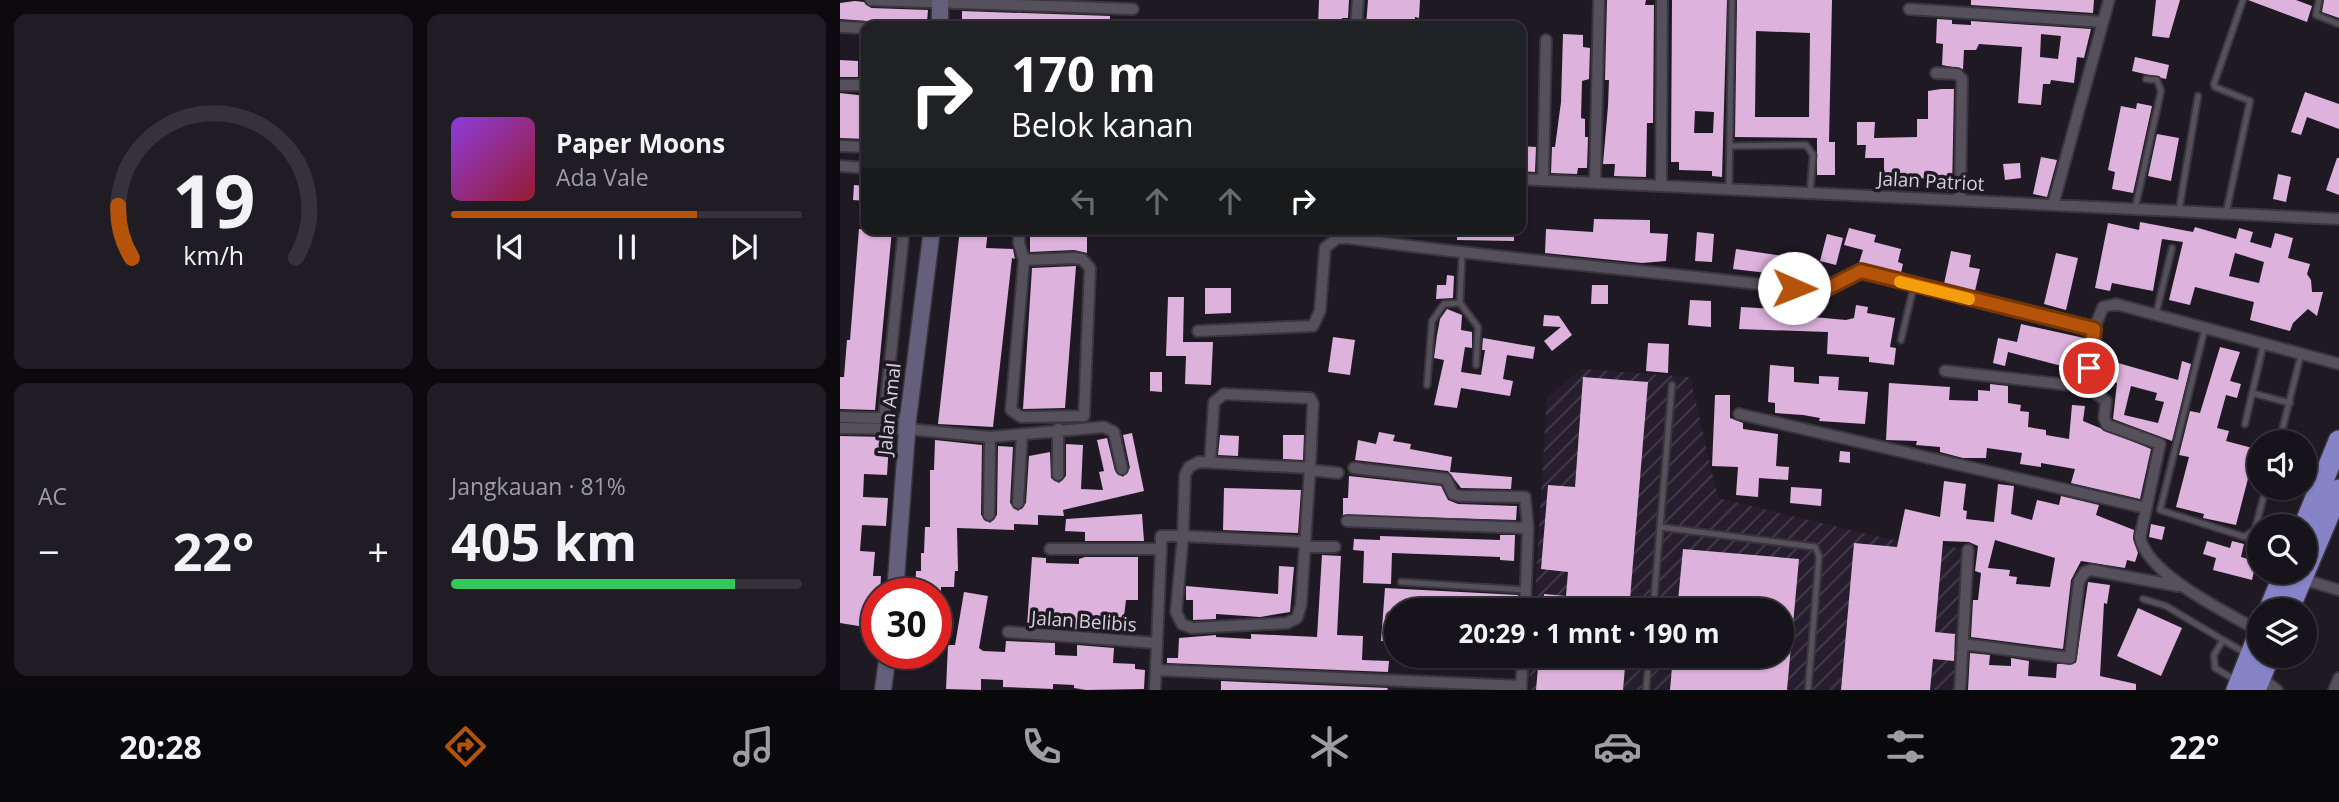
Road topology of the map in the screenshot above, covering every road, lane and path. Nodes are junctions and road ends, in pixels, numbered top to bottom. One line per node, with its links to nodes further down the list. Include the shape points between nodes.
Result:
1 (871, 0): 9 (street)
2 (1358, 0): 13 (street)
3 (1599, 0): 31 (street)
4 (1662, 0): 32 (street)
5 (1732, 0): 25 (lane)
6 (2109, 0): 14 (street)
7 (2243, 0): 39 (lane, via 2214,84 2250,101)
8 (2319, 0): 15 (lane, via 2316,15)
9 (940, 2): 10 (street); 12 (street)
10 (1133, 9)
11 (1909, 9): 14 (street)
12 (940, 21)
13 (1356, 21)
14 (2102, 22): 36 (street)
15 (2339, 24)
16 (840, 27): 17 (street)
17 (861, 28)
18 (1546, 40): 30 (street)
19 (1936, 72): 35 (street, via 1957,74 1962,79)
20 (2146, 79): 37 (lane, via 2157,80 2161,91)
21 (840, 85): 22 (street)
22 (861, 85)
23 (2198, 96): 38 (lane)
24 (840, 146): 26 (street)
25 (1731, 146): 33 (lane); 34 (lane, via 1806,145 1813,155)
26 (861, 147)
27 (840, 166): 28 (street)
28 (861, 168)
29 (1526, 179): 30 (street, Jalan Patriot)
30 (1544, 180): 31 (street, Jalan Patriot)
31 (1595, 183): 32 (street, Jalan Patriot)
32 (1661, 186): 33 (street, Jalan Patriot)
33 (1729, 189): 34 (street, Jalan Patriot)
34 (1810, 193): 35 (street, Jalan Patriot)
35 (1960, 200): 36 (street, Jalan Patriot)
36 (2053, 205): 37 (street, Jalan Patriot)
37 (2135, 209): 38 (street, Jalan Patriot)
38 (2179, 211): 39 (street, Jalan Patriot)
39 (2226, 213): 40 (street, Jalan Patriot)
40 (2339, 219)
41 (903, 235): 66 (street)
42 (931, 235): 67 (street, Jalan Amal)
43 (1019, 235): 46 (street)
44 (2172, 248): 49 (lane)
45 (1462, 254): 47 (street, via 1817,291 1861,271); 48 (lane); 52 (street, via 1337,238 1325,248 1321,311 1313,326)
46 (1024, 260): 46 (street, via 1074,258 1090,268 1084,416 1021,417 1011,410)
47 (1914, 285): 51 (street); 53 (lane)
48 (1460, 303): 57 (lane, via 1478,327); 59 (lane, via 1444,304 1432,321)
49 (2156, 314): 50 (street); 51 (street, via 2106,304)
50 (2205, 328): 54 (street); 82 (lane, via 2160,510 2245,537 2255,529)
51 (2094, 329): 61 (street)
52 (1198, 331)
53 (1901, 340)
54 (2264, 342): 55 (street); 62 (lane)
55 (2301, 354): 56 (street); 63 (lane)
56 (2339, 364)
57 (1476, 365)
58 (1945, 371): 61 (street)
59 (1427, 385)
60 (1672, 385): 88 (lane)
61 (2087, 387): 84 (street, via 2106,401 2107,425 2160,444)
62 (2252, 393): 63 (lane); 68 (lane)
63 (2290, 403): 71 (lane)
64 (1739, 414): 84 (street)
65 (840, 417): 66 (street)
66 (884, 419): 67 (street)
67 (908, 424): 69 (street); 73 (street); 97 (street, Jalan Amal)
68 (2245, 424)
69 (840, 428)
70 (1058, 429): 72 (street); 77 (street, via 1088,426 1112,430); 80 (street)
71 (2283, 430)
72 (1022, 434): 73 (street); 83 (street)
73 (990, 436): 86 (street)
74 (2339, 441): 85 (highway)
75 (1210, 462): 78 (street); 78 (street, via 1218,396 1310,398); 91 (street, via 1189,467 1185,475)
76 (1354, 468): 89 (street, via 1444,479 1453,494 1460,496 1524,496)
77 (1122, 469)
78 (1310, 469): 79 (street); 92 (street)
79 (1338, 473)
80 (1058, 475)
81 (2339, 490): 90 (highway)
82 (2263, 500)
83 (1018, 503)
84 (2146, 508): 100 (street, via 2141,542)
85 (2309, 514)
86 (989, 515)
87 (1347, 521): 89 (street)
88 (1660, 527): 104 (lane); 123 (lane, via 1812,545 1817,550)
89 (1528, 528): 101 (street)
90 (2317, 528)
91 (1183, 536): 92 (street); 92 (street, via 1176,612 1182,624 1192,628 1294,621 1301,611); 95 (street, via 1161,536)
92 (1304, 544): 93 (street)
93 (1335, 547)
94 (1050, 549): 95 (street)
95 (1161, 549): 109 (street)
96 (1968, 550): 110 (street)
97 (896, 578)
98 (1401, 582): 101 (lane)
99 (2317, 583): 102 (street)
100 (2178, 586): 106 (street); 110 (street, via 2085,572 2079,581 2070,658)
101 (1526, 590): 103 (street)
102 (2339, 590)
103 (1526, 598)
104 (1654, 598)
105 (2143, 599): 108 (lane, via 2166,606)
106 (2247, 625)
107 (1008, 632): 109 (street, Jalan Belibis)
108 (2223, 640): 111 (lane); 118 (lane, via 2213,665)
109 (1157, 643): 116 (street)
110 (1963, 644): 124 (street)
111 (2247, 650)
112 (1522, 668): 119 (street)
113 (1648, 668): 122 (lane)
114 (2258, 668): 118 (highway)
115 (886, 669): 120 (street)
116 (1156, 670): 119 (street); 121 (street)
117 (2339, 678): 125 (street)
118 (2254, 686)
119 (1521, 688)
120 (883, 690)
121 (1156, 690)
122 (1646, 690)
123 (1808, 690)
124 (1959, 690)
125 (2334, 690)

